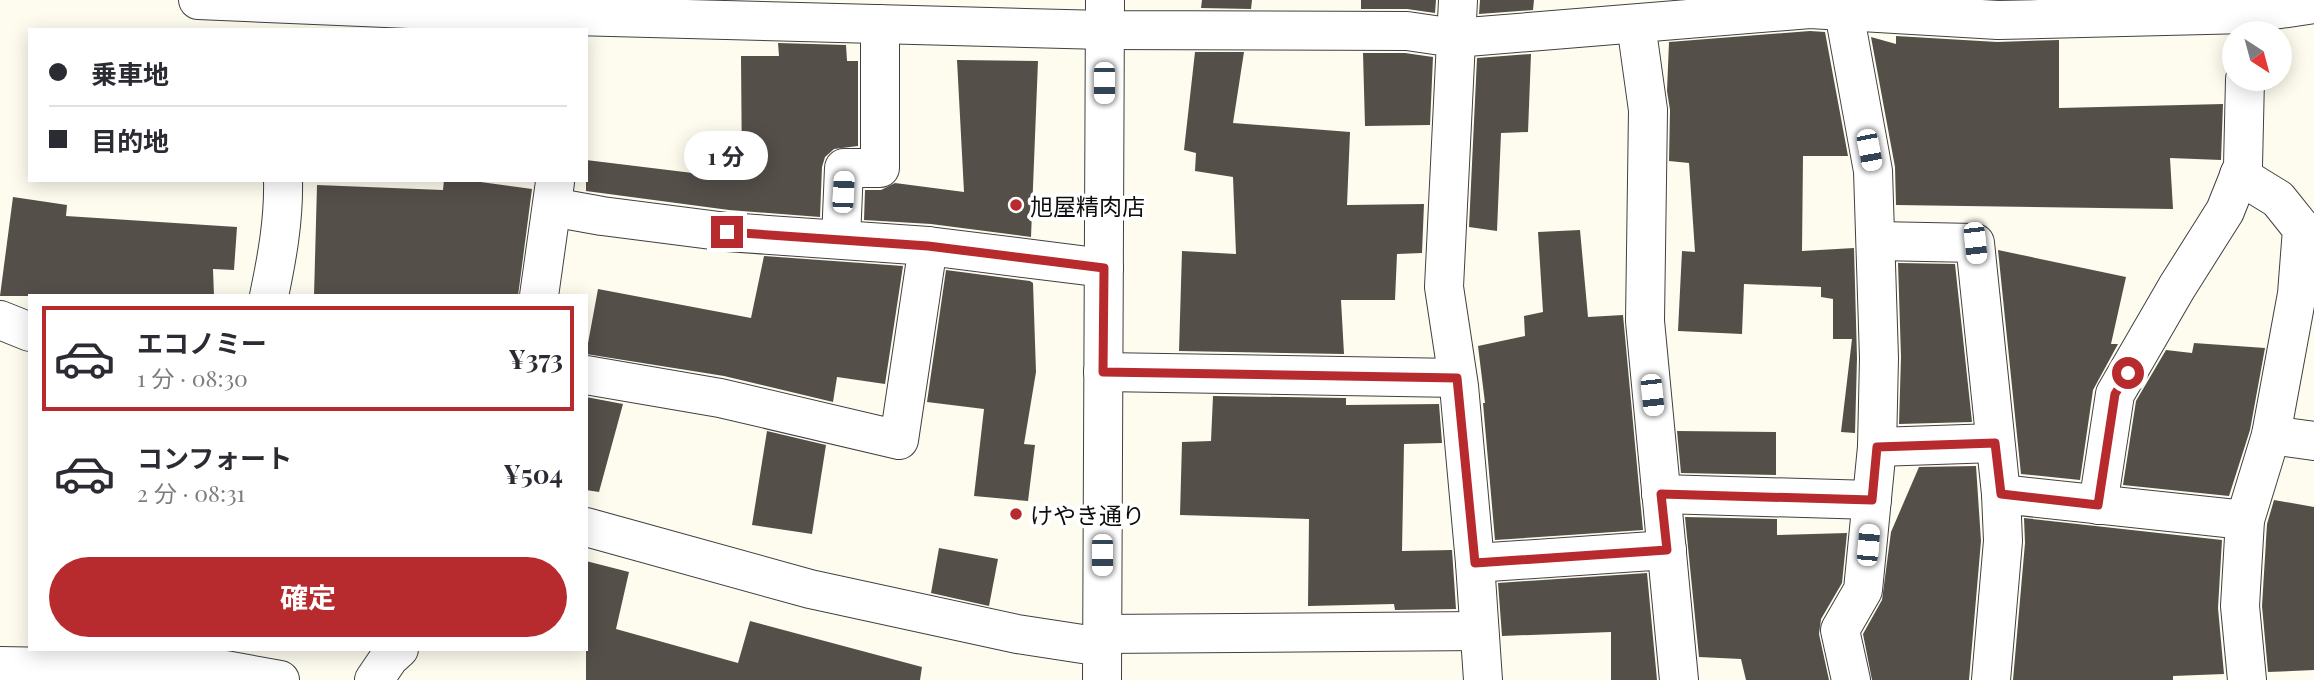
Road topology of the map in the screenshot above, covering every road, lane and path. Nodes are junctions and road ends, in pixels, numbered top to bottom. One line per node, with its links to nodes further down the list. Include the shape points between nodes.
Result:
1 (198, 0): 5 (street)
2 (1458, 0): 13 (street)
3 (2314, 4): 10 (street)
4 (1821, 7): 7 (street); 12 (street); 19 (street, via 1873,171)
5 (285, 9): 8 (street)
6 (759, 10): 8 (street); 11 (street)
7 (1999, 10): 10 (street)
8 (564, 15)
9 (1105, 15): 11 (street); 13 (street, via 1407,31); 21 (street)
10 (2247, 16)
11 (880, 24): 18 (street, via 880,168 845,168)
12 (1636, 24): 13 (street); 33 (street, via 1648,110 1645,321)
13 (1455, 38): 28 (street, via 1444,287)
14 (2245, 91): 15 (street)
15 (2239, 175): 29 (street, via 2278,199 2302,229 2297,294); 36 (street, via 2225,211 2115,394)
16 (283, 182): 22 (street)
17 (553, 194): 18 (street, via 602,216 727,232); 23 (street)
18 (841, 239): 20 (street)
19 (1877, 241): 31 (street, via 1975,243); 32 (street)
20 (928, 246): 21 (street); 27 (street, via 899,440 720,398)
21 (1104, 268): 26 (street)
22 (269, 294)
23 (539, 294)
24 (0, 320): 25 (street)
25 (28, 331)
26 (1103, 372): 28 (street); 43 (street)
27 (588, 375)
28 (1457, 378): 40 (street)
29 (2271, 435): 30 (street); 37 (street)
30 (2314, 442)
31 (1995, 443): 32 (street); 34 (street)
32 (1877, 447): 35 (street)
33 (1661, 494): 35 (street); 39 (street)
34 (2001, 494): 36 (street); 50 (street, via 2003,541)
35 (1872, 500): 49 (street, via 1863,590 1840,630)
36 (2098, 505): 37 (street)
37 (2245, 520): 51 (street, via 2240,606)
38 (588, 528): 43 (street, via 810,589)
39 (1667, 550): 40 (street); 48 (street)
40 (1475, 563): 41 (street)
41 (1479, 631): 43 (street); 47 (street)
42 (397, 651): 46 (street)
43 (1102, 654)
44 (0, 666): 45 (street, via 225,670)
45 (280, 680)
46 (374, 680)
47 (1483, 680)
48 (1679, 680)
49 (1851, 680)
50 (1991, 680)
51 (2247, 680)

